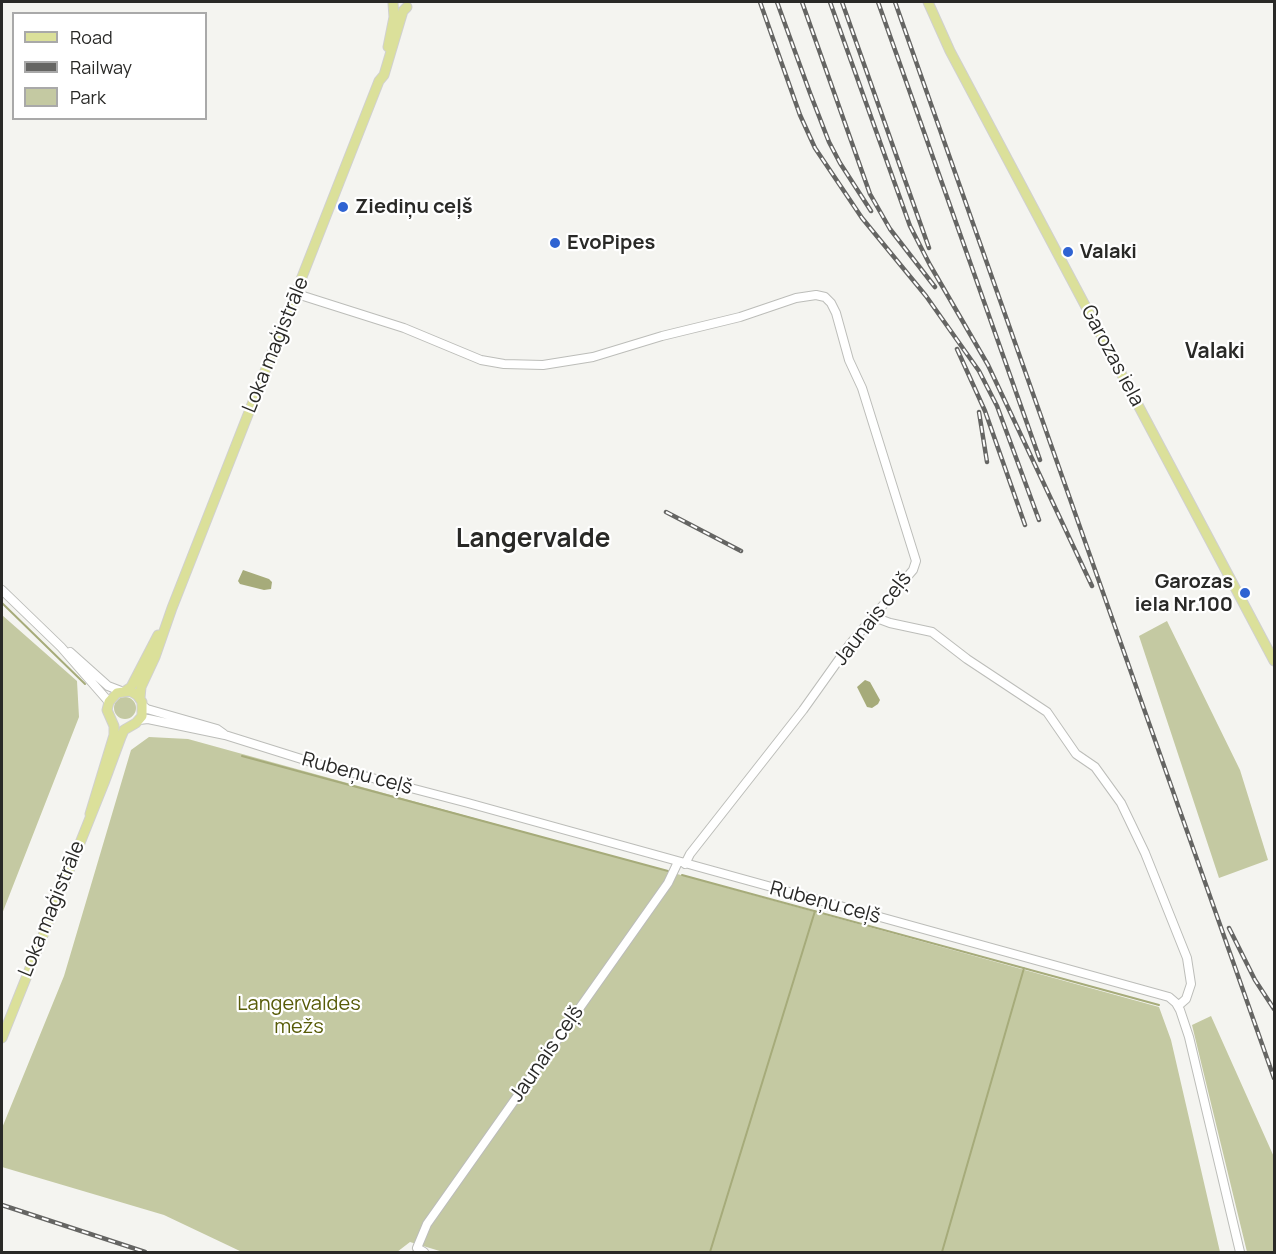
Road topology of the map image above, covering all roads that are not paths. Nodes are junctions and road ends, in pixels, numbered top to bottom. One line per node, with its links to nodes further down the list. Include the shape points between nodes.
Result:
1 (392, 2): 4 (main road, Loka maģistrāle); 5 (main road, Loka maģistrāle, via 394,16)
2 (416, 2): 4 (main road)
3 (928, 2): 11 (main road, Garozas iela, via 950,51)
4 (407, 7): 5 (main road, Loka maģistrāle)
5 (379, 81): 6 (main road, Loka maģistrāle)
6 (297, 294): 8 (main road, Loka maģistrāle); 9 (street, Jaunais ceļš, via 404,328 481,360 543,365 593,357 740,317 796,297 825,297 836,313 916,561 914,570)
7 (2, 590): 10 (street)
8 (172, 608): 12 (main road, Loka maģistrāle, via 131,687); 14 (main road, Loka maģistrāle, via 141,687)
9 (874, 617): 20 (street, Jaunais ceļš); 21 (street, via 932,632 1047,712 1076,754 1095,768 1121,803 1187,958 1191,984 1186,999)
10 (61, 647): 12 (street, via 108,686); 13 (street)
11 (1275, 661)
12 (123, 691): 13 (main road, Loka maģistrāle); 14 (main road, via 134,693)
13 (109, 702): 16 (main road, Loka maģistrāle, via 107,710)
14 (142, 702): 15 (main road, Loka maģistrāle); 18 (street, Rubeņu ceļš, via 147,709 217,729)
15 (139, 720): 17 (main road); 18 (street, Rubeņu ceļš)
16 (113, 722): 17 (main road); 19 (main road, Loka maģistrāle, via 114,735)
17 (128, 727): 19 (main road, Loka maģistrāle)
18 (225, 735): 20 (street, Rubeņu ceļš)
19 (90, 814): 22 (main road, Loka maģistrāle)
20 (682, 863): 21 (street, Rubeņu ceļš, via 1157,993); 23 (street, Jaunais ceļš, via 427,1224)
21 (1178, 1006): 24 (street, via 1189,1037)
22 (2, 1038)
23 (420, 1250)
24 (1240, 1252)

